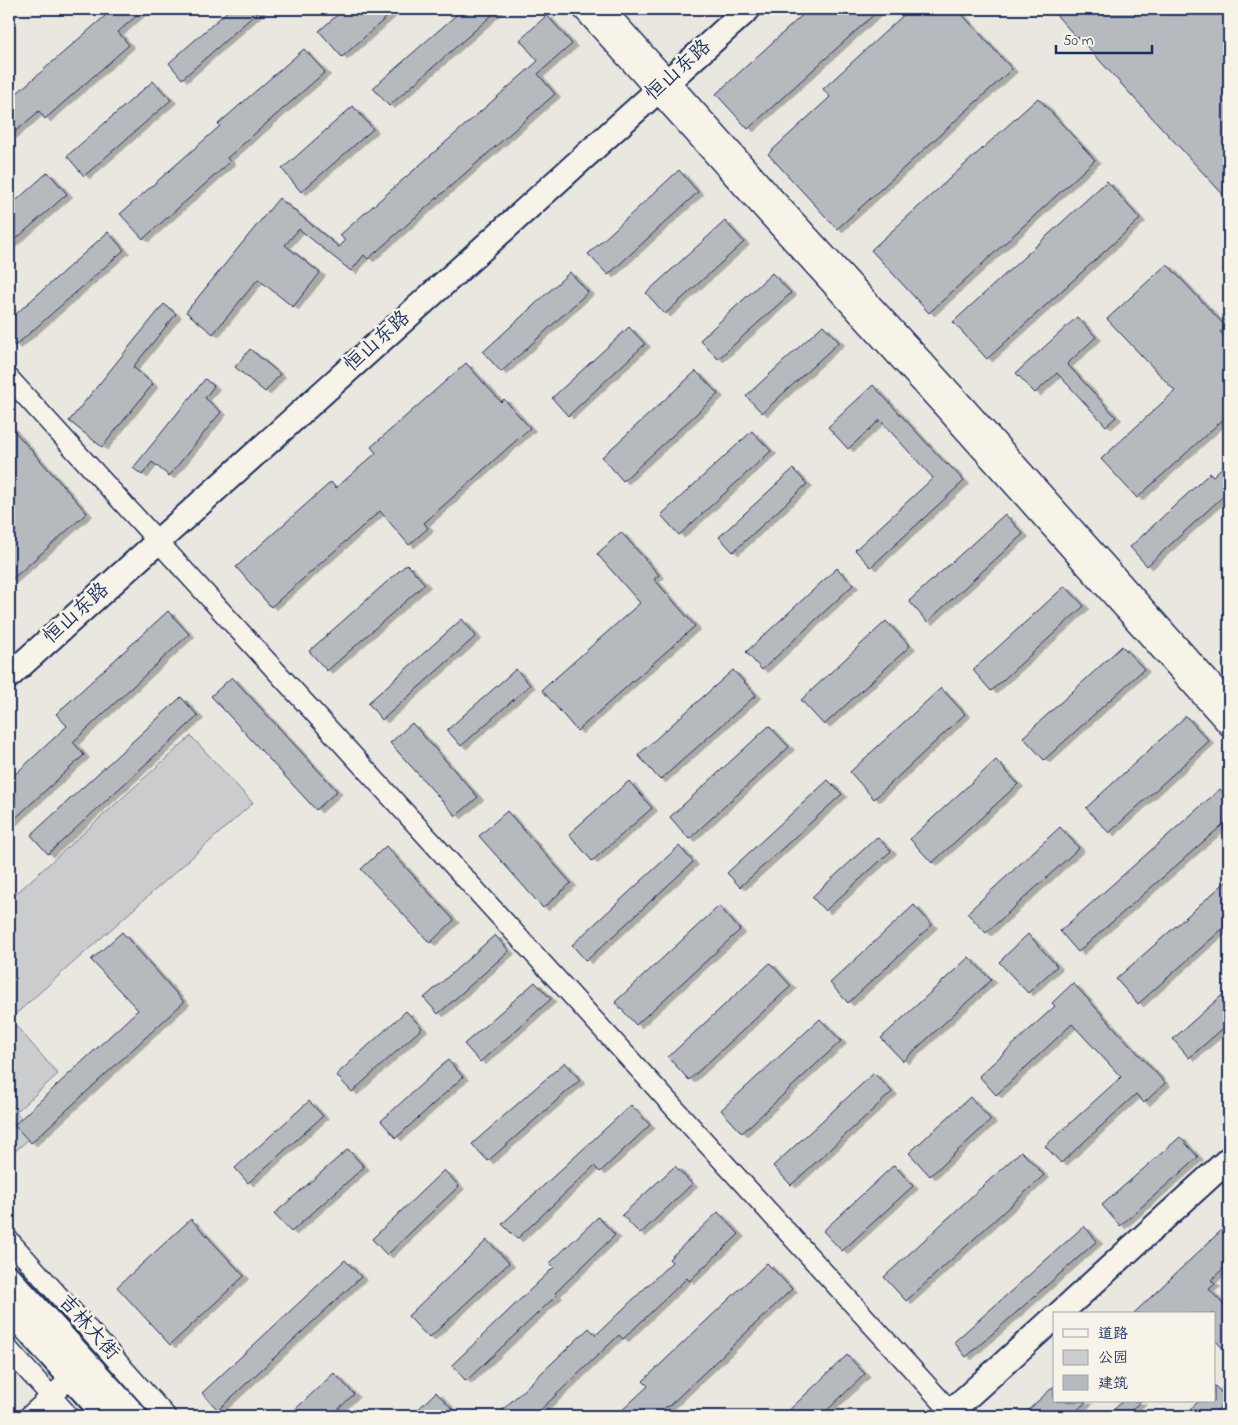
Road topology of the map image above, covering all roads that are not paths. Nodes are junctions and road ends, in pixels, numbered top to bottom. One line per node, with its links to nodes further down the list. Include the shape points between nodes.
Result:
1 (582, 9): 5 (street)
2 (605, 9): 5 (street)
3 (732, 9): 5 (main road, 恒山东路)
4 (748, 9): 5 (main road, 恒山东路)
5 (659, 82): 7 (main road, 恒山东路); 10 (street, via 957,397); 11 (street, via 950,415)
6 (9, 378): 7 (street)
7 (153, 537): 8 (main road, 恒山东路); 9 (main road, 恒山东路); 24 (street)
8 (9, 656)
9 (9, 676)
10 (1229, 702)
11 (1229, 726)
12 (1229, 1159): 17 (main road)
13 (1229, 1174): 18 (main road)
14 (9, 1240): 29 (street, 吉林大街)
15 (9, 1278): 28 (main road, 吉林大街)
16 (9, 1310): 22 (main road)
17 (1060, 1312)
18 (1078, 1312)
19 (1053, 1319): 24 (main road)
20 (1053, 1334): 24 (main road)
21 (9, 1350): 23 (street)
22 (71, 1378): 23 (street); 27 (main road)
23 (51, 1396): 25 (street); 26 (street)
24 (954, 1415)
25 (29, 1416)
26 (69, 1416)
27 (106, 1416)
28 (135, 1416)
29 (166, 1416)

